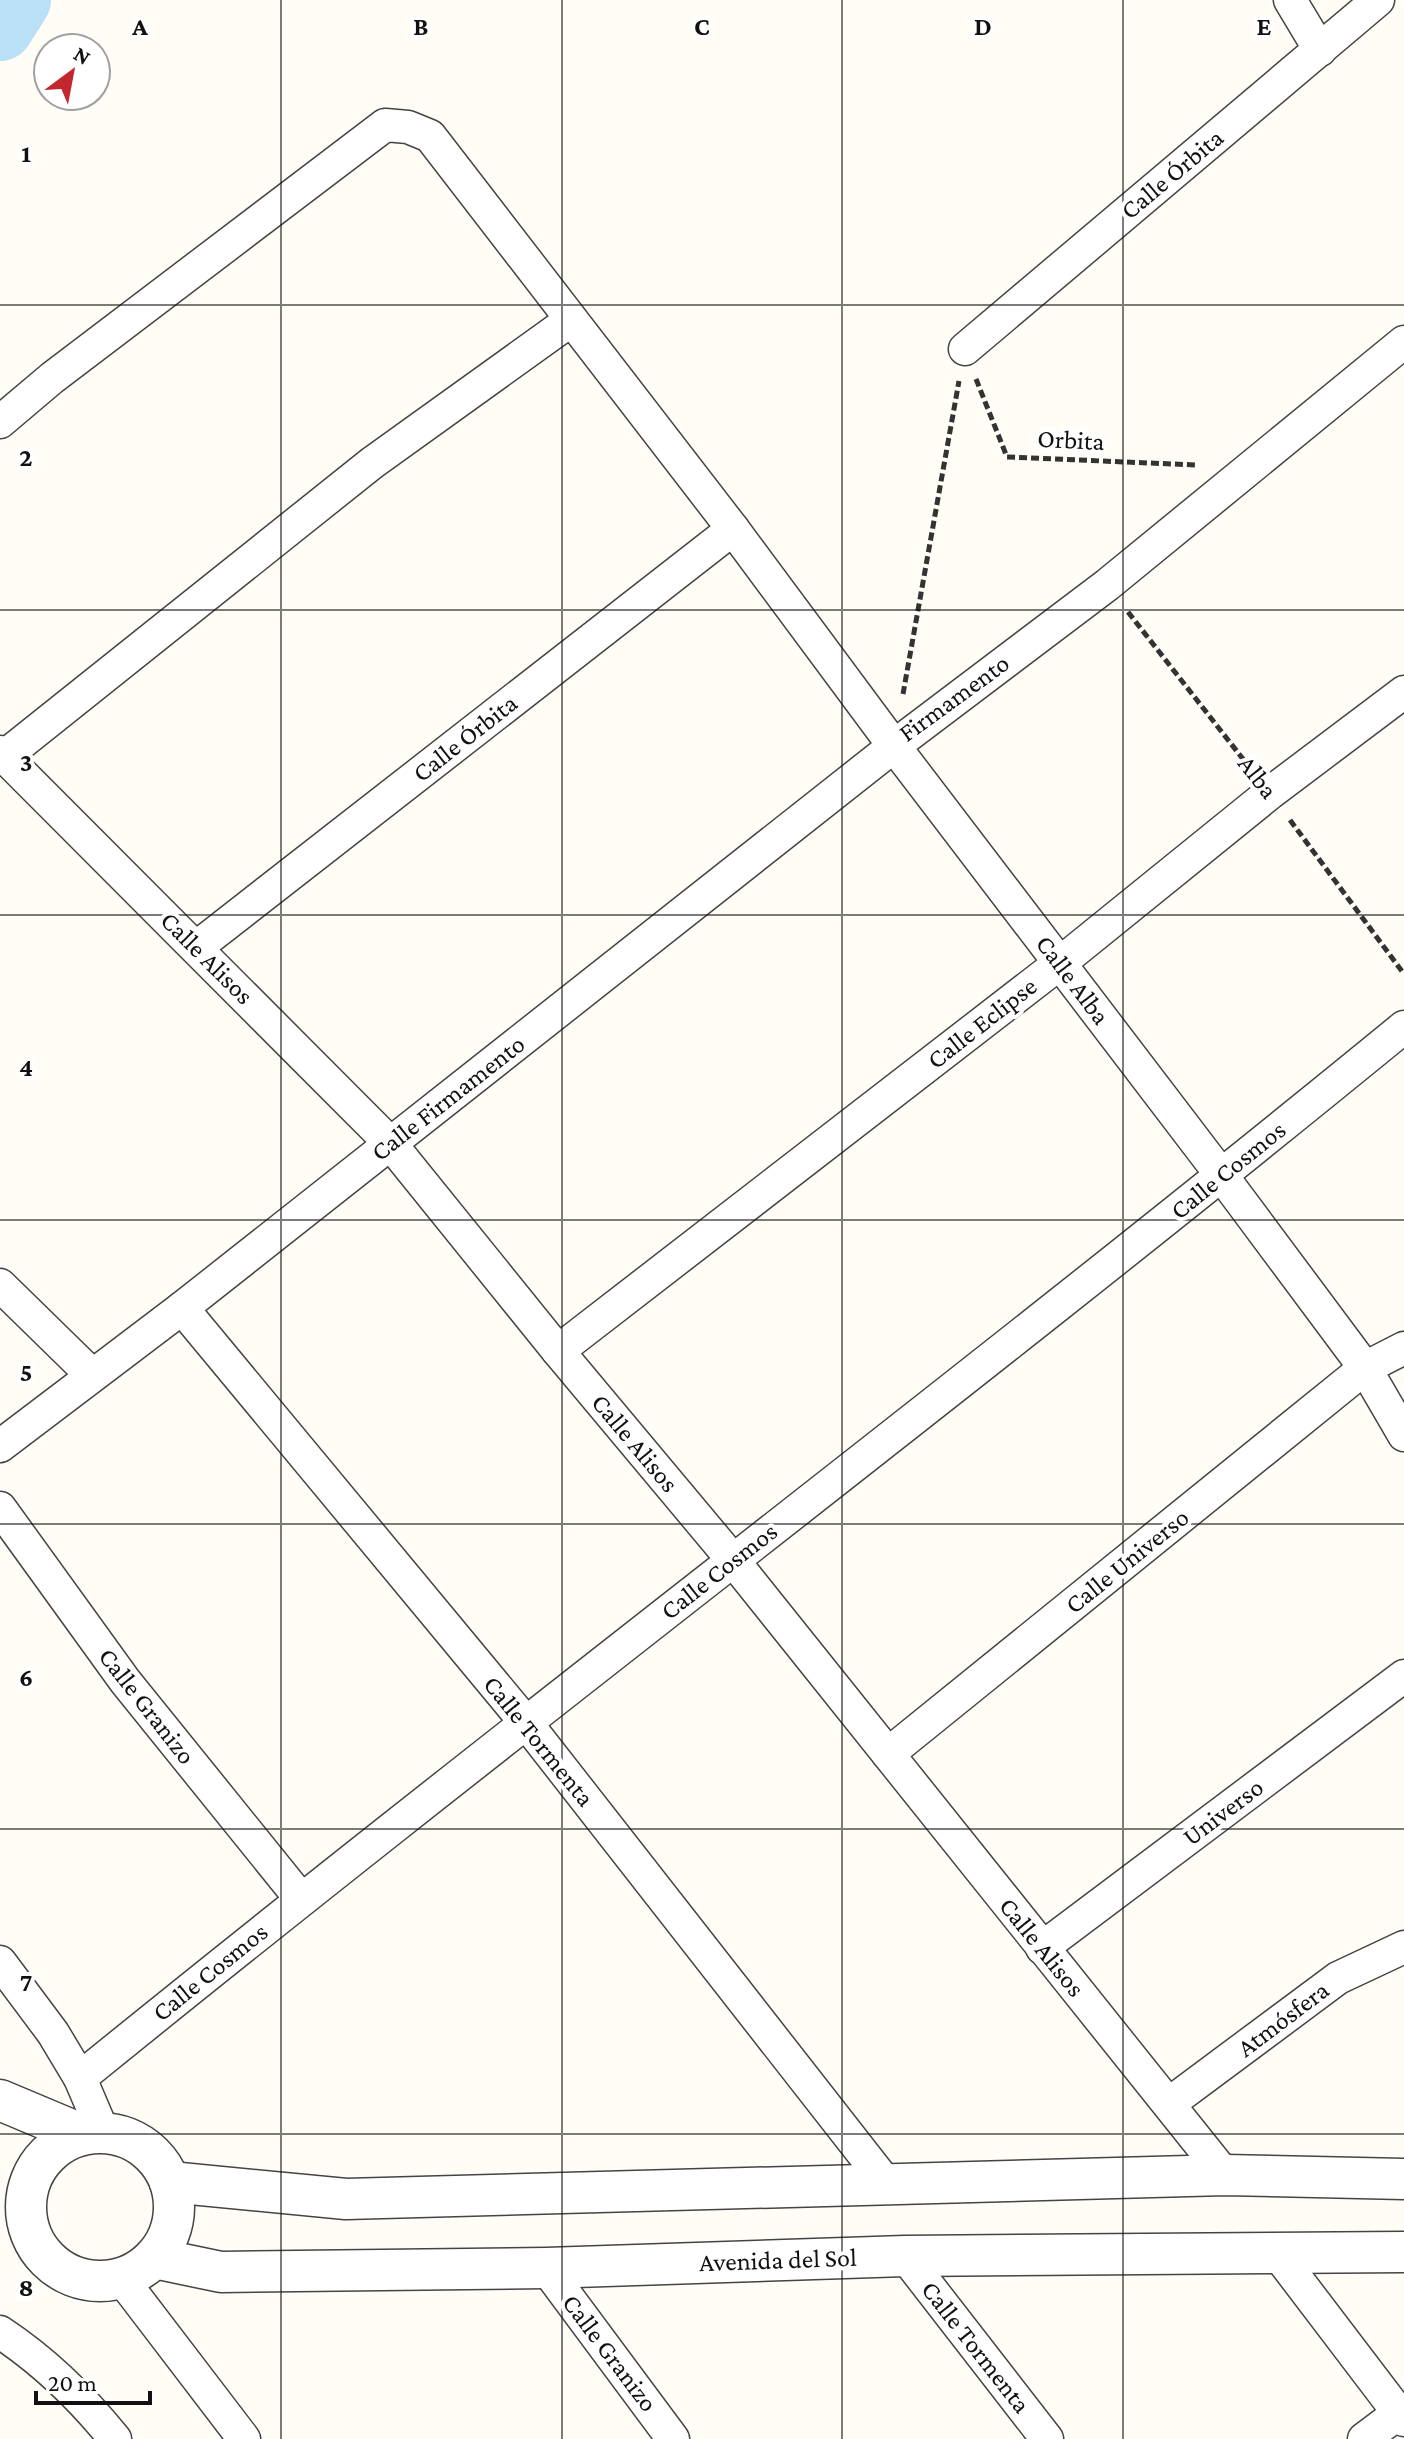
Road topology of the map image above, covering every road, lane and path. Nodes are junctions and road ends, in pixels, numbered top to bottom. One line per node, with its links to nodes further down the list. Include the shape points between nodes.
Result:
1 (1290, 0): 3 (street)
2 (1378, 0): 3 (street, Calle Órbita)
3 (1320, 50): 6 (street, Calle Órbita)
4 (571, 320): 7 (street, Calle Alba, via 430,136 385,125); 9 (street, Calle Alba); 13 (street, via 372,463)
5 (1404, 342): 8 (street)
6 (965, 349): 8 (path, Orbita, via 1007,457); 12 (path, Firmamento)
7 (0, 422)
8 (1250, 468): 10 (street, Firmamento)
9 (733, 529): 12 (street, Calle Alba); 15 (street, Calle Órbita)
10 (1107, 585): 12 (street, Firmamento); 14 (path, Alba)
11 (1404, 692): 14 (street, Calle Eclipse)
12 (894, 746): 16 (street, Calle Alba); 19 (street, Calle Firmamento)
13 (2, 754): 15 (street, Calle Alisos)
14 (1270, 793): 16 (street, Calle Eclipse); 17 (path, Alba)
15 (197, 947): 19 (street, Calle Alisos)
16 (1060, 963): 20 (street, Calle Alba); 24 (street, Calle Eclipse)
17 (1404, 974)
18 (1404, 1027): 20 (street, Calle Cosmos)
19 (390, 1143): 22 (street, Calle Firmamento); 24 (street, Calle Alisos)
20 (1222, 1176): 25 (street, Calle Alba); 30 (street, Calle Cosmos)
21 (0, 1285): 26 (street)
22 (182, 1308): 26 (street, Calle Firmamento); 32 (street, Calle Tormenta)
23 (1404, 1348): 25 (street, Calle Universo)
24 (558, 1351): 30 (street, Calle Alisos)
25 (1365, 1368): 27 (street, Calle Alba); 33 (street, Calle Universo)
26 (92, 1375): 28 (street, Calle Firmamento)
27 (1404, 1435)
28 (0, 1446)
29 (0, 1508): 34 (street, Calle Granizo, via 125,1681)
30 (732, 1559): 32 (street, Calle Cosmos); 33 (street, Calle Alisos)
31 (1404, 1676): 36 (street, Universo)
32 (527, 1724): 34 (street, Calle Cosmos); 45 (street, Calle Tormenta)
33 (888, 1754): 36 (street, Calle Alisos)
34 (301, 1899): 38 (street, Calle Cosmos)
35 (1404, 1947): 40 (street, Atmósfera, via 1338,1978)
36 (1042, 1948): 40 (street, Calle Alisos)
37 (0, 1962): 38 (street)
38 (80, 2078): 41 (street)
39 (0, 2100): 41 (street)
40 (1170, 2103): 42 (street, Calle Alisos)
41 (92, 2133): 44 (street, via 125,2136 144,2147); 46 (street, via 45,2156 32,2174 25,2216)
42 (1225, 2175): 43 (street); 45 (street)
43 (1404, 2179)
44 (170, 2182): 45 (street, via 346,2199); 50 (street, via 173,2222)
45 (886, 2183)
46 (16, 2231): 52 (street, via 59,2269 99,2281)
47 (1404, 2252): 48 (street, Avenida del Sol)
48 (1277, 2253): 49 (street, Avenida del Sol); 54 (street)
49 (905, 2256): 51 (street, Avenida del Sol); 58 (street, Calle Tormenta)
50 (154, 2258): 51 (street, Avenida del Sol, via 221,2272); 52 (street)
51 (546, 2268): 57 (street, Calle Granizo)
52 (121, 2278): 56 (street)
53 (0, 2332): 55 (street, via 60,2379)
54 (1402, 2414): 59 (street)
55 (115, 2439)
56 (244, 2439)
57 (673, 2439)
58 (1047, 2439)
59 (1364, 2439)

